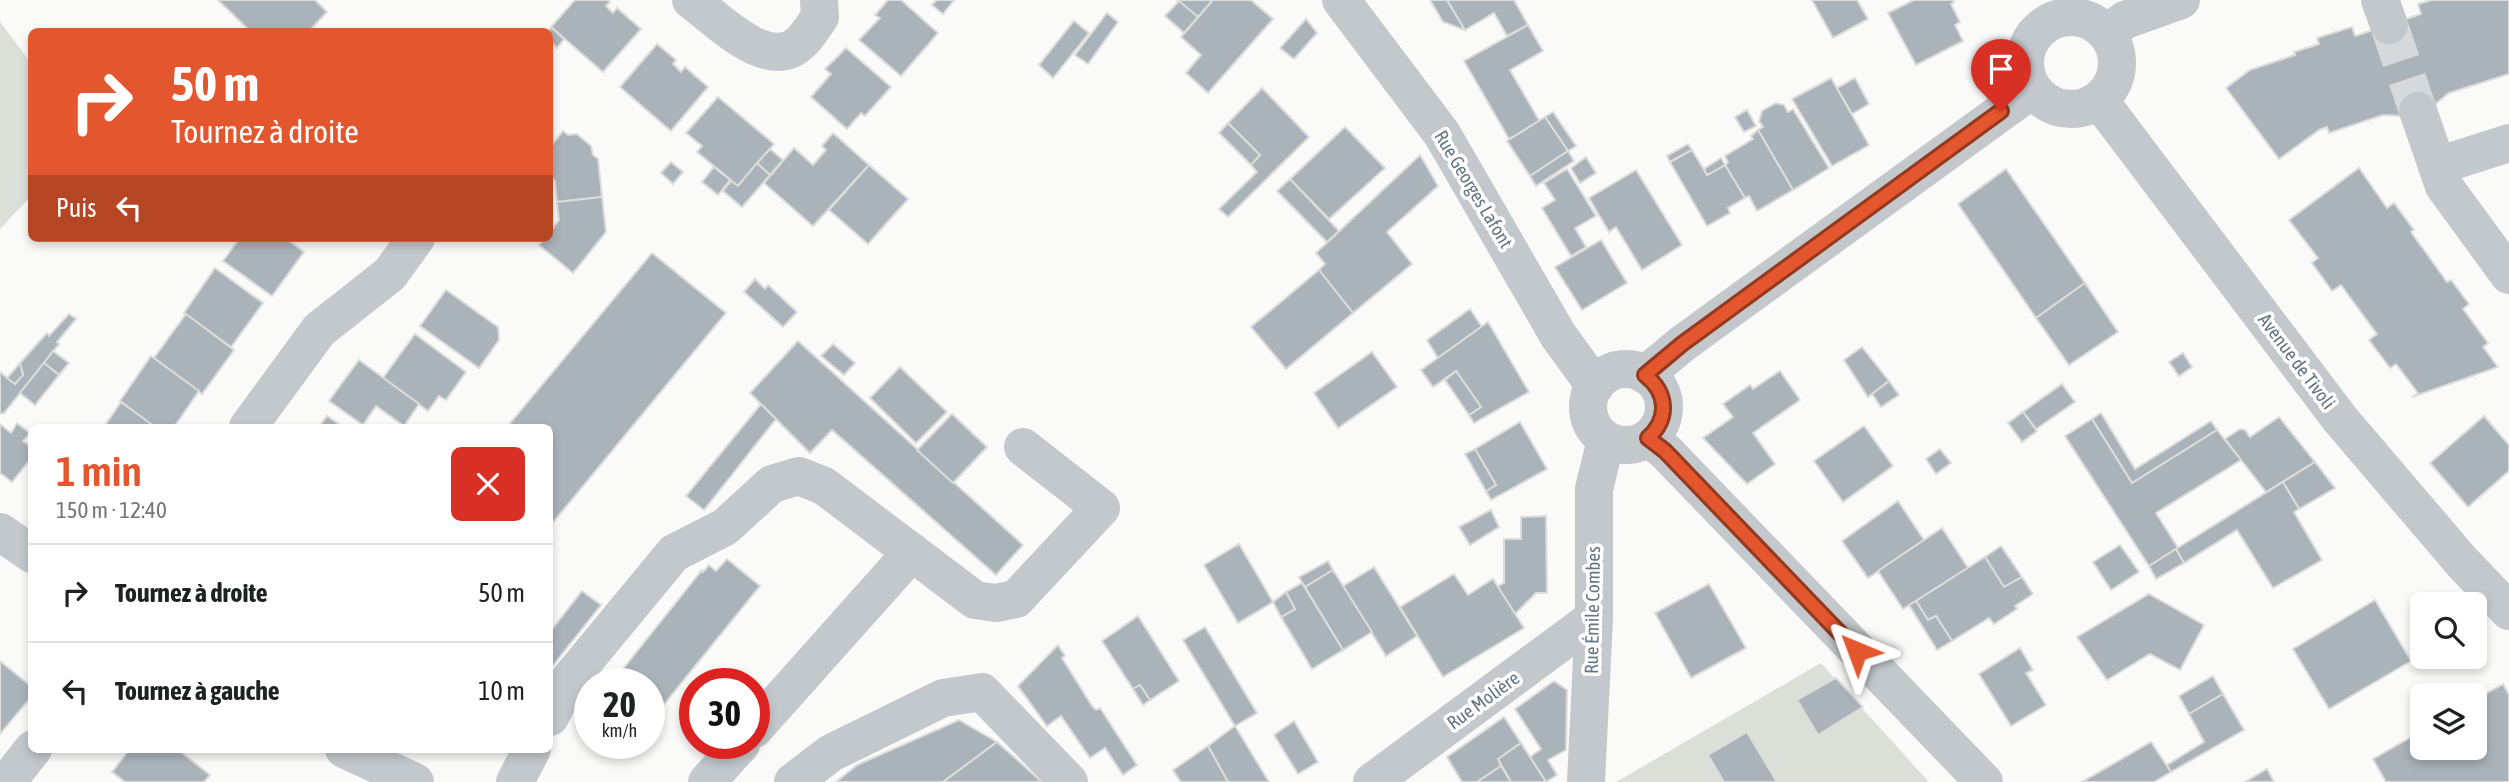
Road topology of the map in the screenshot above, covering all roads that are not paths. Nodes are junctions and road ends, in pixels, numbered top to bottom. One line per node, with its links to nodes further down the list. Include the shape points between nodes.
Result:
1 (691, 0): 2 (street, via 757,49 776,53 799,45 820,17)
2 (819, 0)
3 (1341, 0): 15 (street, Rue Georges Lafont, via 1442,134 1558,335)
4 (2181, 0): 6 (street, via 2125,20)
5 (2036, 13): 6 (street, via 2056,19 2077,17); 7 (street, via 2025,62)
6 (2108, 33): 8 (street, via 2118,61 2116,76)
7 (2033, 89): 8 (street, via 2057,107 2071,109); 14 (street)
8 (2099, 100): 23 (street, Avenue de Tivoli, via 2340,419)
9 (2418, 111): 11 (street)
10 (2509, 143): 11 (street)
11 (2437, 166): 13 (street, via 2444,186)
12 (413, 242): 16 (street, via 390,274 319,330)
13 (2509, 275)
14 (1645, 375): 15 (street, via 1635,370 1612,372); 17 (street, via 1662,393 1664,406 1657,430)
15 (1595, 386): 18 (street, via 1589,397 1590,421)
16 (250, 424)
17 (1648, 438): 18 (street, via 1627,446); 39 (street)
18 (1606, 440): 24 (street, Rue Émile Combes, via 1594,489)
19 (1023, 447): 22 (street, via 1101,508 1016,599 996,603 975,600)
20 (0, 532): 21 (street)
21 (28, 551)
22 (912, 552): 25 (street, via 824,486 799,476 772,484 726,527 674,553 569,680); 26 (street)
23 (2509, 611)
24 (1594, 618): 37 (street, Rue Molière); 38 (street, Rue Émile Combes)
25 (553, 711)
26 (770, 711)
27 (30, 753): 31 (street)
28 (353, 753): 32 (street)
29 (530, 753): 33 (street)
30 (728, 759): 34 (street)
31 (7, 782)
32 (415, 782)
33 (514, 782)
34 (707, 782)
35 (793, 782): 36 (street, via 831,753 943,698 982,692)
36 (1069, 782)
37 (1372, 782)
38 (1586, 782)
39 (1984, 782)

